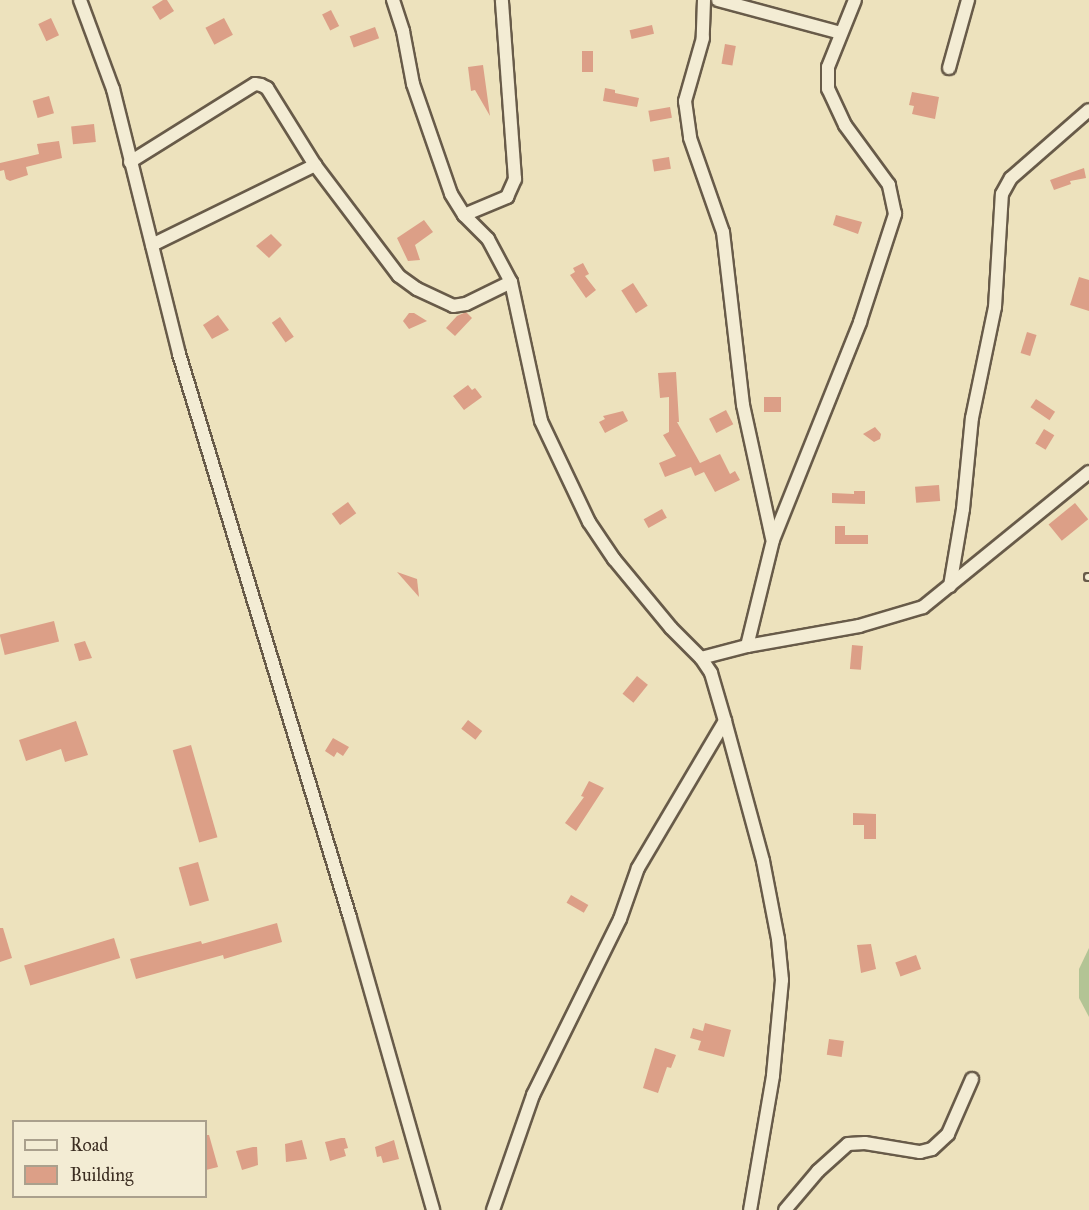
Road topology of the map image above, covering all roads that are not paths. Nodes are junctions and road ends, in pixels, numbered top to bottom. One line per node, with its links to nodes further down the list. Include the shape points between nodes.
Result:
1 (80, 0): 11 (street, via 113,89)
2 (393, 0): 13 (street, via 414,84 451,195)
3 (502, 0): 13 (street, via 515,179 507,197)
4 (704, 0): 17 (street, via 703,38 685,100 690,138 723,232 743,405)
5 (718, 0): 8 (street)
6 (855, 0): 8 (street)
7 (968, 0): 9 (street)
8 (841, 33): 17 (street, via 828,67 828,89 845,125 890,185 895,214 860,322)
9 (950, 68)
10 (1089, 110): 18 (street, via 1011,178 1002,194 995,307 972,418)
11 (130, 162): 12 (street, via 255,84 267,88); 14 (street)
12 (315, 165): 14 (street); 15 (street, via 388,264 417,289 460,306)
13 (464, 215): 15 (street, via 488,239)
14 (152, 245): 23 (street, via 179,354 350,918)
15 (512, 282): 20 (street, via 541,421 589,522 614,560)
16 (1089, 472): 18 (street)
17 (773, 540): 19 (street)
18 (950, 586): 19 (street, via 923,607 882,621)
19 (747, 646): 20 (street)
20 (701, 658): 21 (street, via 711,674)
21 (725, 721): 24 (street, via 638,868 620,919 533,1095); 25 (street, via 763,861 782,980 773,1076)
22 (972, 1079): 26 (street, via 948,1134 932,1149 920,1152 848,1144 818,1171)
23 (433, 1210)
24 (493, 1210)
25 (750, 1210)
26 (785, 1210)

